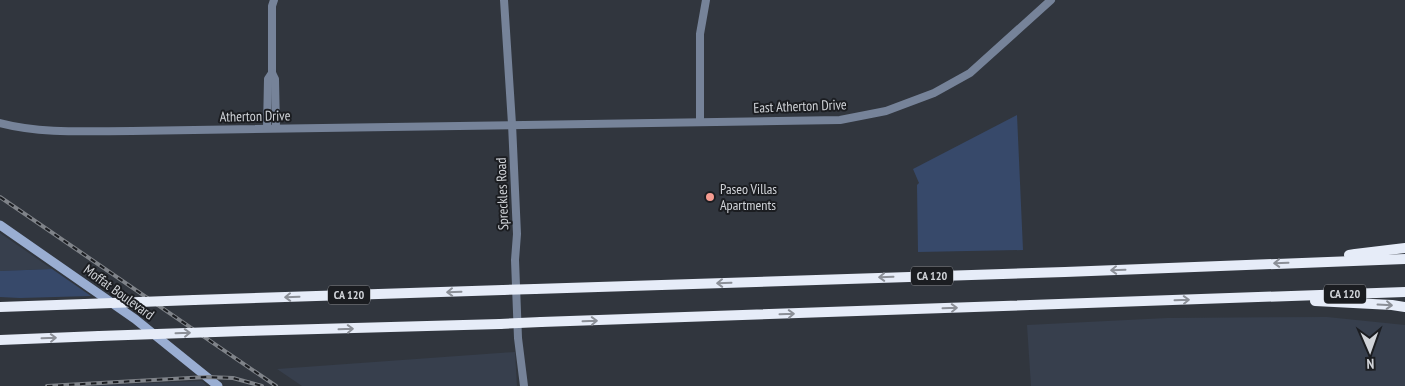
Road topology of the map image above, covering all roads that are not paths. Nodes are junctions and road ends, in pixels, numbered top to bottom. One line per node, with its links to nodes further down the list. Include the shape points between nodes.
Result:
1 (274, 0): 5 (street)
2 (504, 0): 8 (street, Spreckles Road)
3 (706, 0): 6 (street, via 700,34)
4 (1051, 0): 6 (street, East Atherton Drive, via 970,73 934,93 886,111 840,120)
5 (272, 74): 9 (street, via 268,79); 10 (street, via 275,79)
6 (700, 121): 8 (street, East Atherton Drive)
7 (0, 123): 9 (street, Atherton Drive, via 32,129 76,131)
8 (512, 124): 10 (street, Atherton Drive); 21 (street, Spreckles Road, via 518,338)
9 (267, 128): 10 (street, Atherton Drive)
10 (276, 128)
11 (0, 225): 20 (main road, Moffat Boulevard, via 135,319)
12 (1405, 248): 14 (highway, via 1354,254)
13 (1405, 259): 14 (highway, CA 120)
14 (1330, 262): 17 (highway, CA 120, one-way to 17, bridge)
15 (1405, 292): 16 (highway, CA 120)
16 (1284, 297): 18 (highway, one-way to 18); 19 (highway, CA 120, one-way to 16, bridge)
17 (0, 305)
18 (1405, 307)
19 (0, 340)
20 (218, 386)
21 (524, 386)

